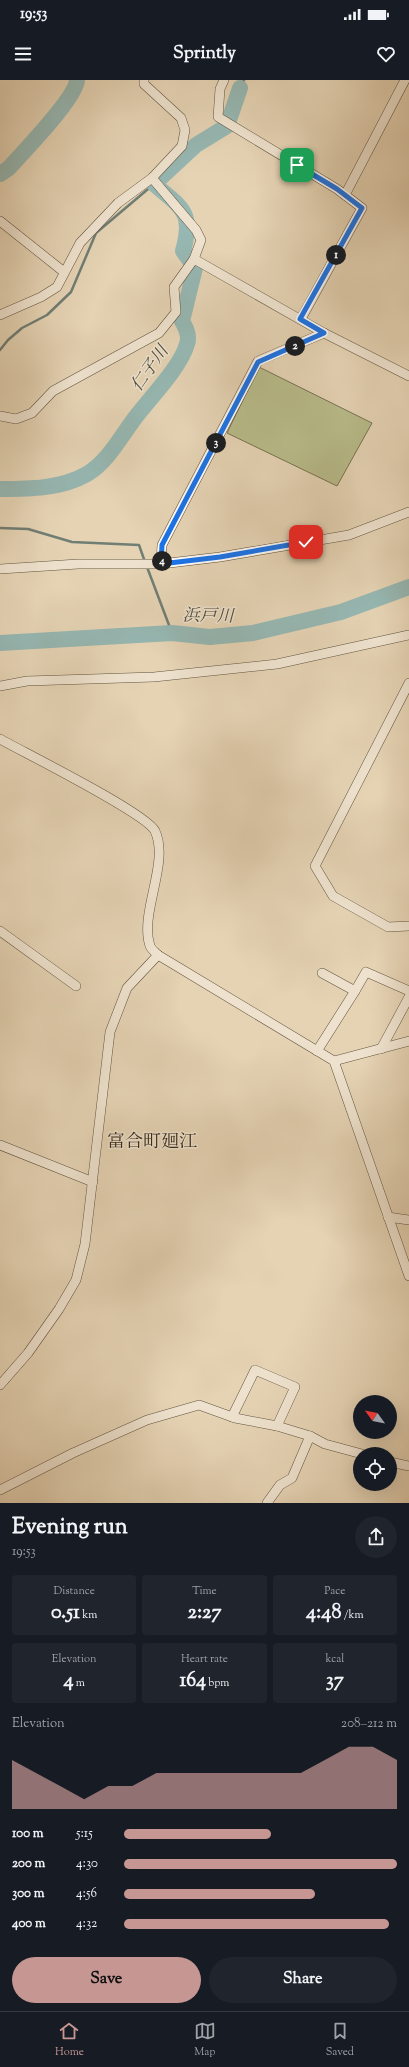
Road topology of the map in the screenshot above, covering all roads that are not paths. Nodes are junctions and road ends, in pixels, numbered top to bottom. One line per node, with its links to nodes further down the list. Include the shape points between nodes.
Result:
1 (144, 80): 4 (street, via 144,84 181,118 185,130 182,146)
2 (224, 80): 5 (street, via 220,89 218,117)
3 (405, 80): 5 (street)
4 (152, 178): 7 (street, via 196,230 201,240); 8 (street, via 118,203 80,243)
5 (345, 195): 10 (street, via 362,208)
6 (0, 221): 8 (street)
7 (194, 259): 10 (street); 13 (street, via 174,287 176,312 159,332 53,391 32,413 16,419)
8 (64, 272): 9 (street, via 57,287)
9 (0, 315)
10 (300, 319): 11 (street)
11 (324, 333): 12 (street); 15 (street, via 258,362 162,545)
12 (409, 376)
13 (0, 416)
14 (409, 512): 15 (street, via 348,535 220,557)
15 (161, 564): 16 (street, via 78,564)
16 (0, 569)
17 (409, 635): 19 (street, via 277,664 154,677 27,681)
18 (409, 683): 21 (street, via 315,866 333,896 388,928)
19 (0, 686)
20 (0, 739): 23 (street, via 112,801 147,822 154,830 158,843 158,864 148,932 150,947)
21 (409, 926)
22 (0, 931): 25 (street)
23 (158, 955): 31 (street); 34 (street, via 127,988 110,1032)
24 (322, 973): 26 (street)
25 (76, 986)
26 (355, 991): 27 (street, via 366,972); 31 (street)
27 (409, 991)
28 (409, 997): 30 (street)
29 (409, 1041): 30 (street)
30 (381, 1049): 32 (street)
31 (317, 1051): 32 (street)
32 (334, 1062): 35 (street)
33 (0, 1145): 34 (street)
34 (93, 1182): 38 (street, via 85,1244 76,1280 55,1316)
35 (388, 1217): 36 (street); 37 (street)
36 (409, 1220)
37 (409, 1276)
38 (0, 1385)
39 (232, 1417): 40 (street); 40 (street, via 255,1370 295,1387); 45 (street, via 199,1405 181,1409 147,1420 73,1453)
40 (277, 1426): 41 (street)
41 (310, 1436): 42 (street, via 325,1444); 46 (street, via 292,1478 280,1485)
42 (353, 1452)
43 (397, 1463): 44 (street)
44 (409, 1466)
45 (0, 1490)
46 (267, 1503)

